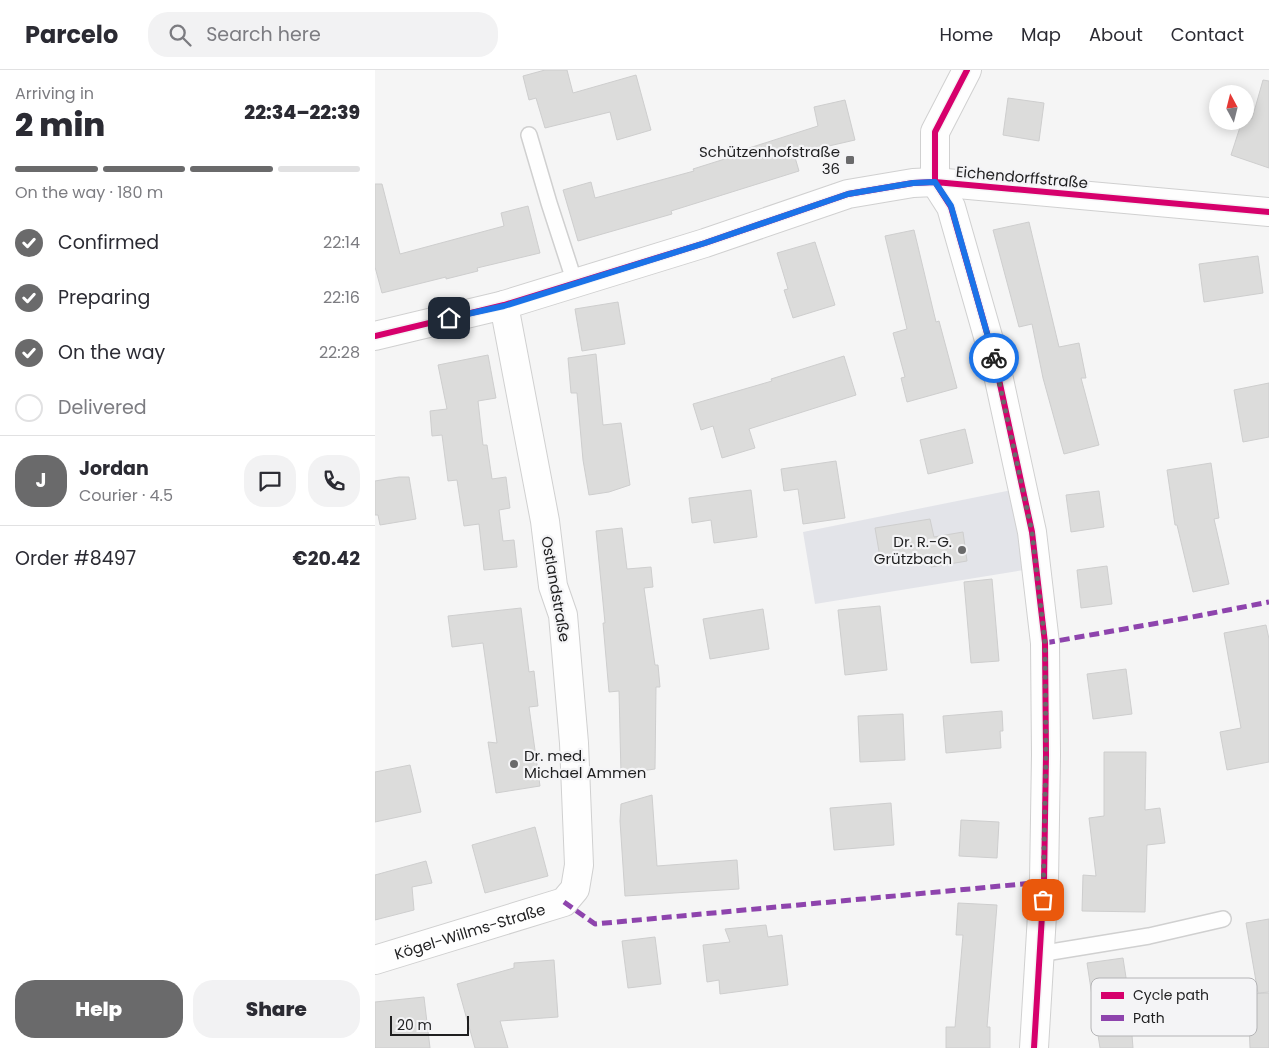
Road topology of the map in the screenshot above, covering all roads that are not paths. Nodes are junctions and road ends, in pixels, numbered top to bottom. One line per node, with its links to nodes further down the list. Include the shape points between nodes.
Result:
1 (967, 70): 3 (street, via 935,132)
2 (529, 135): 5 (lane)
3 (935, 182): 4 (street, Eichendorffstraße); 5 (street, Eichendorffstraße, via 848,194); 10 (street, via 951,206 995,361 1032,532 1045,643 1044,882)
4 (1269, 212)
5 (575, 284): 6 (street, Eichendorffstraße)
6 (504, 306): 7 (street, Eichendorffstraße); 8 (street, Ostlandstraße, via 545,522 553,586 563,615 574,743 579,865 575,889)
7 (375, 336)
8 (564, 902): 11 (street, Kögel-Willms-Straße)
9 (1223, 919): 10 (lane, via 1149,936)
10 (1039, 954): 12 (street)
11 (375, 960)
12 (1034, 1048)

